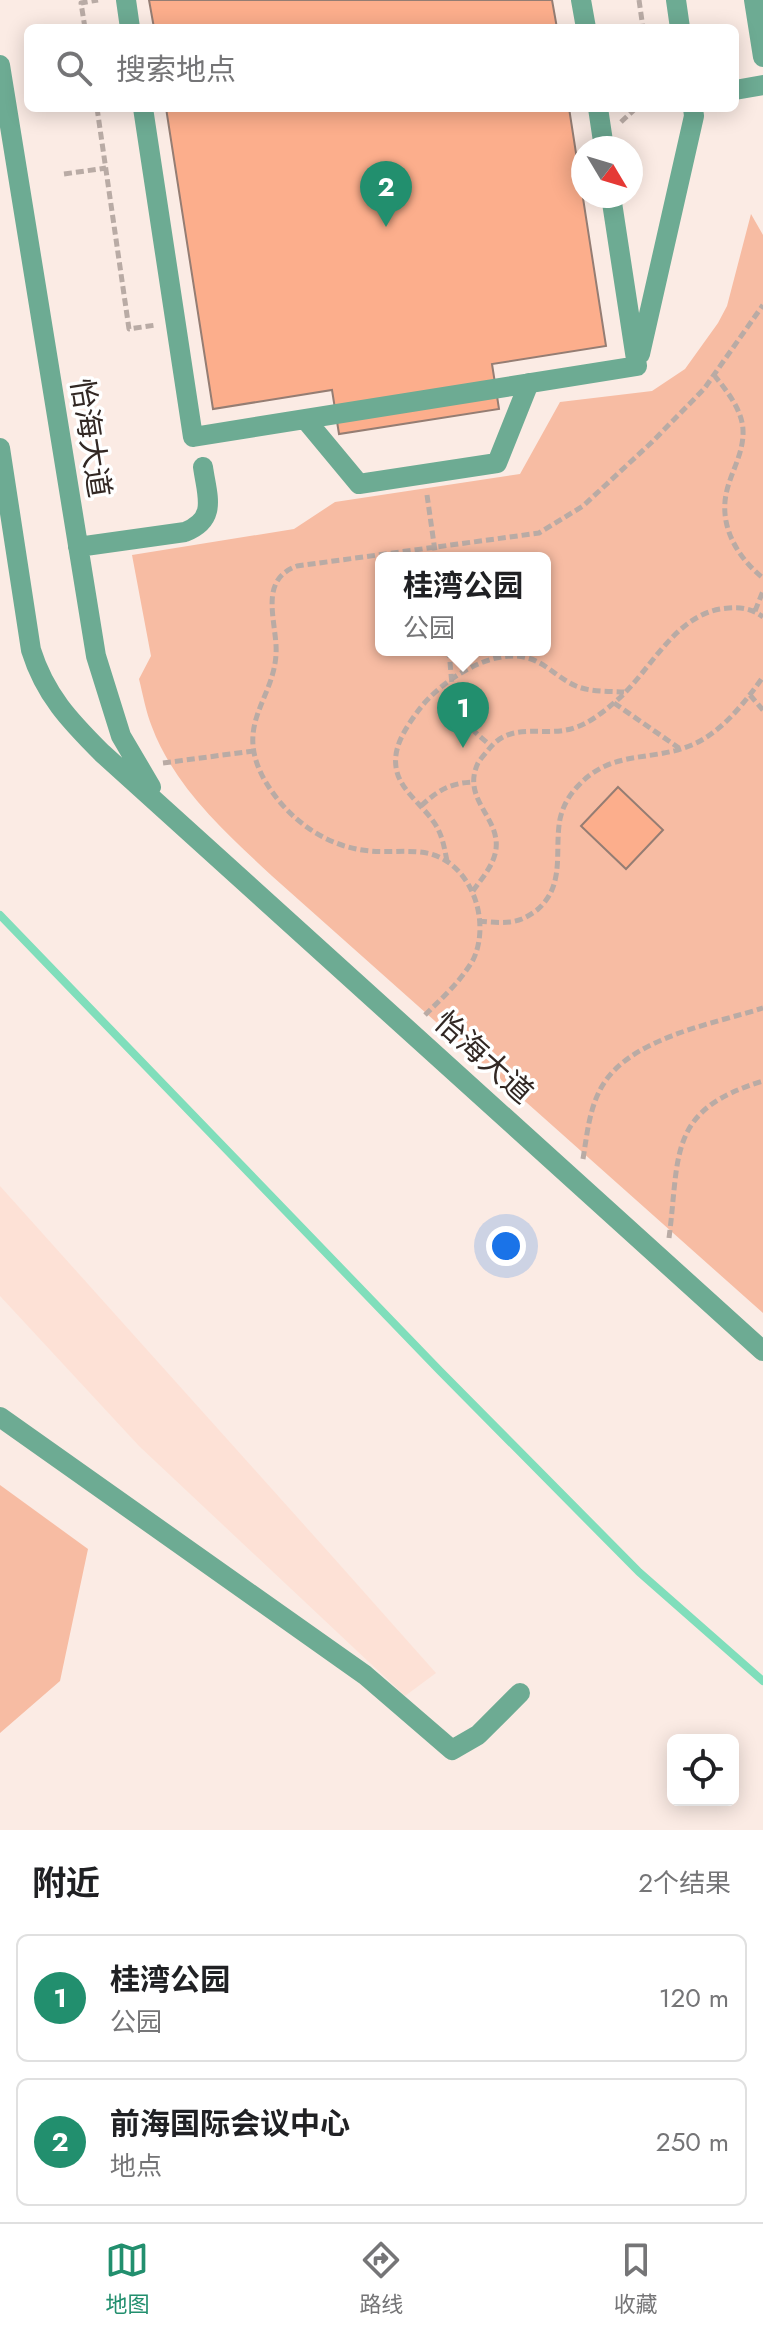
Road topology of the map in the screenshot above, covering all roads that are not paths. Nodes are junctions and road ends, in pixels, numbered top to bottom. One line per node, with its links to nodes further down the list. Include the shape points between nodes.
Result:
1 (126, 0): 5 (street)
2 (581, 0): 6 (street)
3 (676, 0): 7 (street)
4 (754, 0): 8 (street)
5 (129, 24)
6 (585, 24)
7 (679, 24)
8 (763, 57)
9 (0, 65): 22 (street, 怡海大道)
10 (763, 85): 11 (street)
11 (739, 89)
12 (144, 112): 19 (street, via 193,437)
13 (599, 112): 15 (street)
14 (694, 112): 17 (street)
15 (602, 136)
16 (613, 208): 17 (street)
17 (637, 366): 18 (street)
18 (529, 383): 19 (street); 19 (street, via 497,463 359,484)
19 (305, 419)
20 (0, 448): 23 (street, 怡海大道, via 39,673 80,731)
21 (203, 467): 22 (street, via 208,512 201,524 185,532)
22 (78, 547): 23 (street, 怡海大道, via 96,656 121,736)
23 (164, 808): 24 (street, 怡海大道)
24 (763, 1351)
25 (0, 1417): 26 (street, via 365,1675 452,1750 478,1735)
26 (520, 1693)

